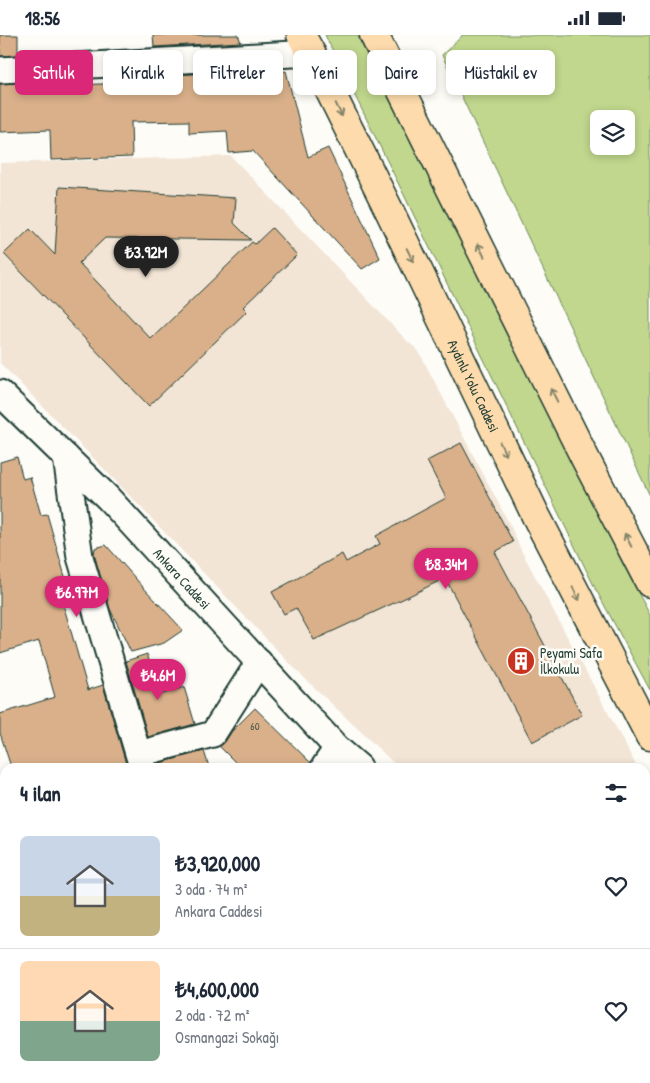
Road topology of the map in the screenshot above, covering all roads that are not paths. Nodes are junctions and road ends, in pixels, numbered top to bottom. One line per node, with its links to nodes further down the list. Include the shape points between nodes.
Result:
1 (374, 35): 6 (main road, one-way to 1)
2 (306, 44): 3 (street); 8 (main road, Aydınlı Yolu Caddesi, one-way to 8, via 534,514)
3 (0, 69)
4 (0, 393): 5 (street, Ankara Caddesi)
5 (66, 457): 7 (street, Ankara Caddesi, via 108,497); 10 (street, via 80,557)
6 (650, 583)
7 (259, 662): 9 (street, Ankara Caddesi); 10 (street, via 213,734)
8 (650, 736)
9 (330, 758): 11 (street, Ankara Caddesi)
10 (141, 761)
11 (346, 763)

